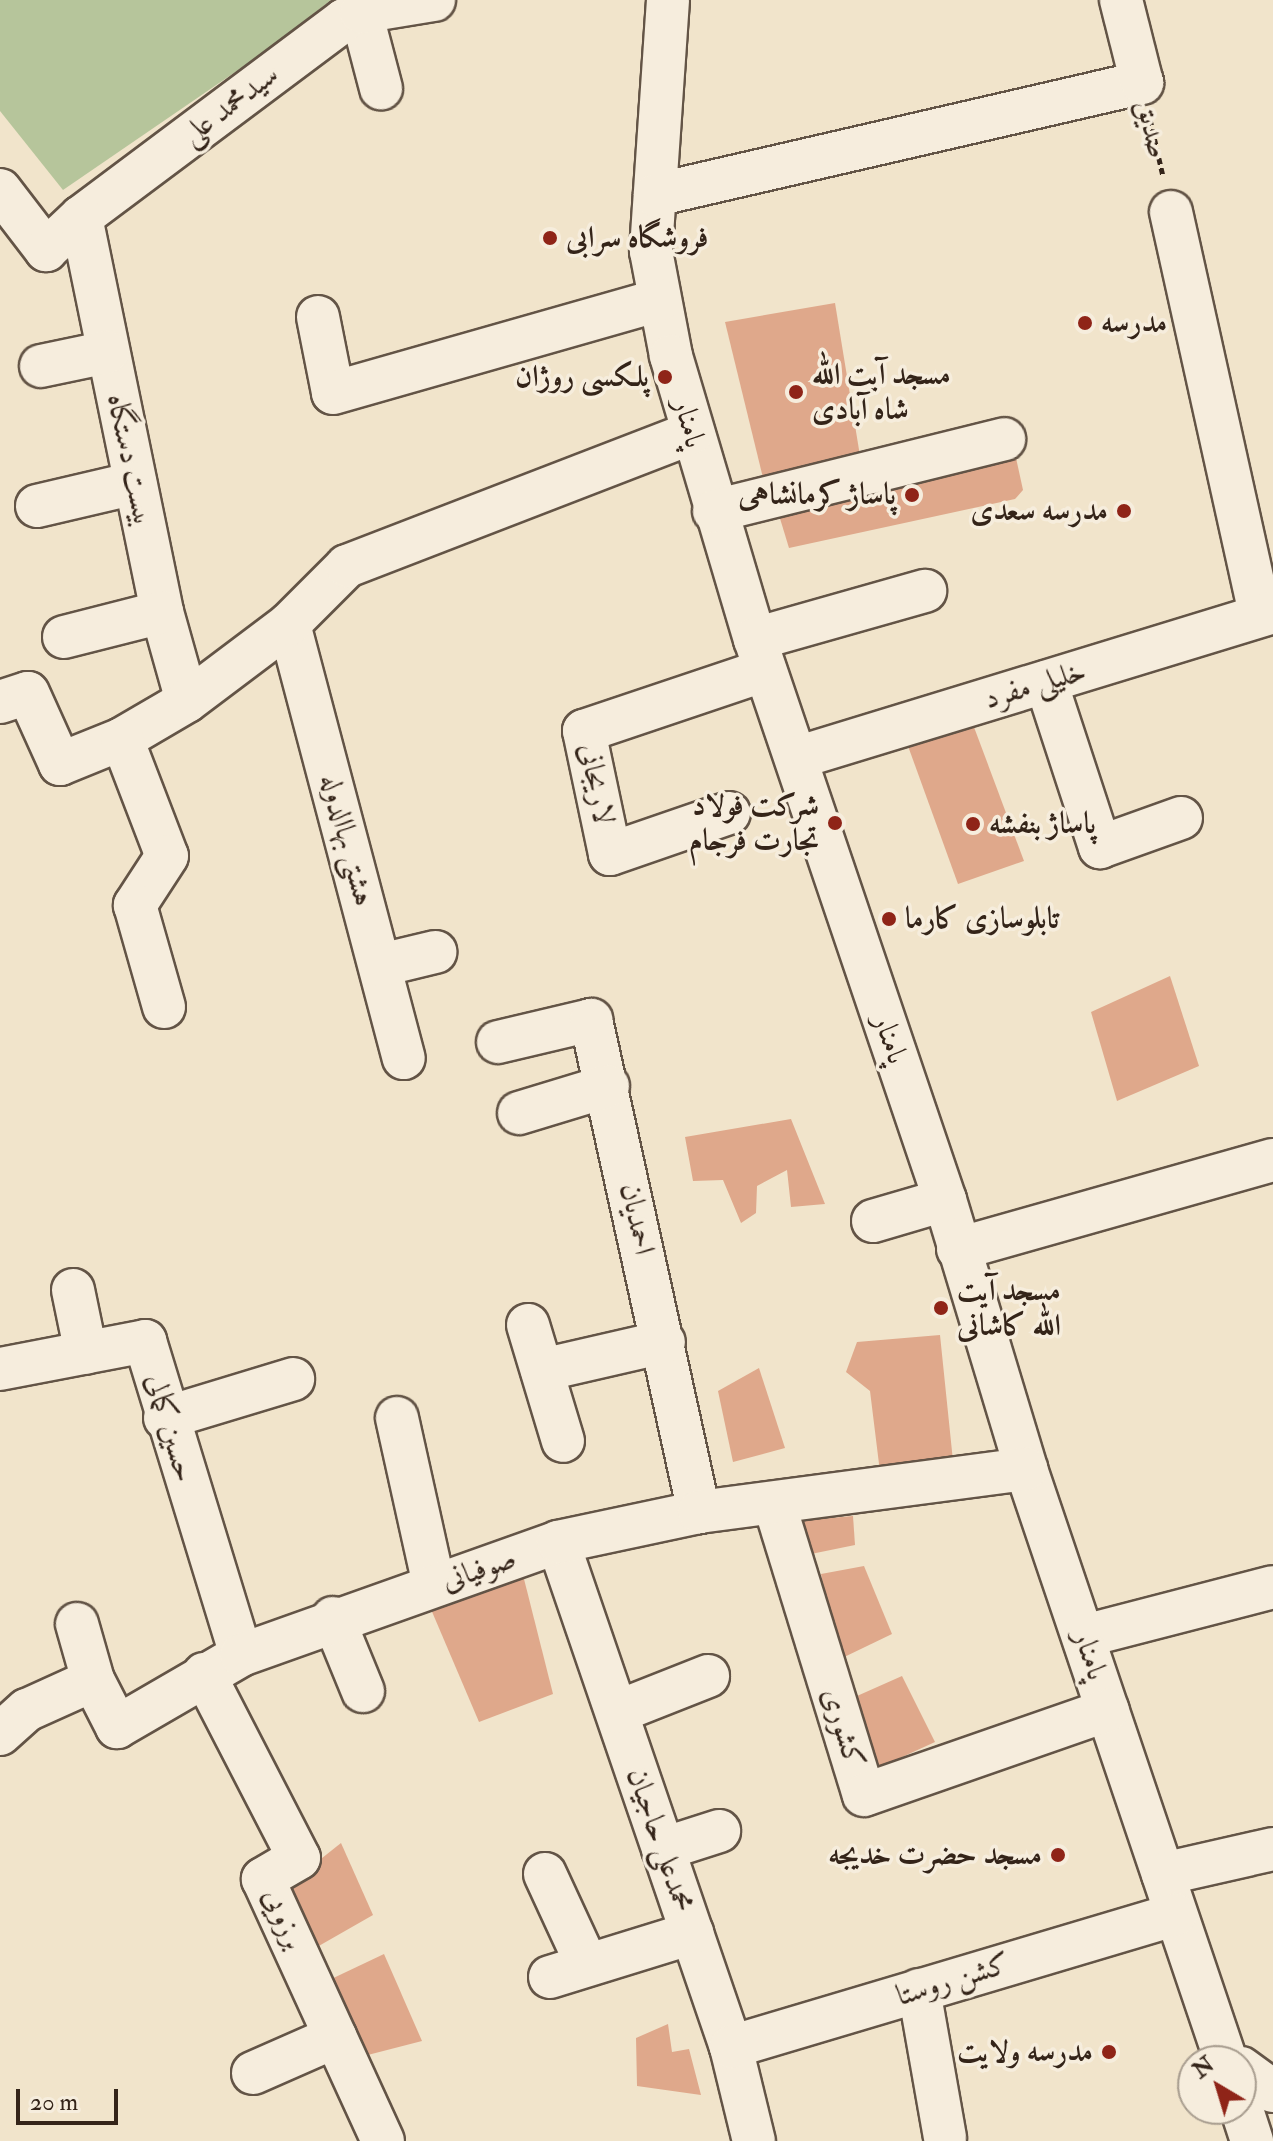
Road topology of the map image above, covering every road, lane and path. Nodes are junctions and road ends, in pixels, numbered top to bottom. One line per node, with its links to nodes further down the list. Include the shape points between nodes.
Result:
1 (434, 0): 4 (street, سیدمحمد علی)
2 (668, 0): 8 (street, پامنار)
3 (1121, 0): 5 (street)
4 (361, 12): 6 (street); 10 (street, سیدمحمد علی)
5 (1142, 83): 8 (street, صدیق); 9 (path, صدیق)
6 (381, 88)
7 (0, 190): 11 (street)
8 (655, 195): 12 (street, پامنار, via 651,251)
9 (1171, 212): 23 (street)
10 (81, 217): 11 (street, سیدمحمد علی); 14 (street, بیست دستگاه)
11 (26, 243)
12 (659, 300): 13 (street, via 333,393); 16 (street, پامنار)
13 (318, 317)
14 (108, 352): 15 (street); 18 (street, بیست دستگاه)
15 (41, 366)
16 (692, 433): 20 (street, پامنار); 24 (street, via 369,555 347,566)
17 (1004, 439): 20 (street)
18 (135, 483): 19 (street); 22 (street, بیست دستگاه)
19 (37, 506)
20 (714, 511): 26 (street, پامنار)
21 (925, 591): 26 (street)
22 (162, 612): 25 (street); 28 (street, بیست دستگاه)
23 (1266, 614): 27 (street, خلیلی مفرد)
24 (289, 624): 28 (street); 35 (street, هشتی بهاالدوله)
25 (64, 637)
26 (760, 655): 31 (street, پامنار); 32 (street, لاریجانی, via 584,731 610,854)
27 (1046, 682): 31 (street, خلیلی مفرد); 33 (street, via 1100,847)
28 (187, 701): 30 (street)
29 (0, 702): 30 (street, via 28,693 60,764)
30 (122, 739): 36 (street, via 167,856 135,905)
31 (796, 758): 42 (street, پامنار)
32 (729, 813)
33 (1181, 818)
34 (435, 952): 35 (street)
35 (381, 965): 38 (street, هشتی بهاالدوله)
36 (164, 1007)
37 (498, 1042): 39 (street, احمدیان, via 591,1020)
38 (404, 1058)
39 (608, 1086): 40 (street); 47 (street, احمدیان)
40 (519, 1113)
41 (1273, 1160): 44 (street)
42 (945, 1200): 43 (street); 44 (street, پامنار)
43 (873, 1221)
44 (958, 1249): 55 (street, پامنار)
45 (73, 1290): 48 (street)
46 (528, 1325): 50 (street)
47 (664, 1342): 50 (street); 57 (street, احمدیان)
48 (86, 1353): 49 (street, حسین کمالی); 52 (street, حسین کمالی, via 145,1341)
49 (0, 1369)
50 (542, 1370): 54 (street)
51 (293, 1379): 52 (street)
52 (165, 1418): 64 (street, حسین کمالی)
53 (397, 1418): 59 (street)
54 (563, 1441)
55 (1026, 1469): 56 (street, صوفیانی); 63 (street, پامنار)
56 (775, 1506): 57 (street, صوفیانی); 69 (street, کشوری, via 864,1795)
57 (699, 1512): 58 (street, صوفیانی)
58 (558, 1542): 59 (street, صوفیانی); 70 (street, محمدعلی حاجیان)
59 (434, 1585): 61 (street, صوفیانی)
60 (1273, 1587): 63 (street)
61 (333, 1618): 64 (street, صوفیانی); 68 (street)
62 (77, 1624): 67 (street)
63 (1084, 1636): 69 (street, پامنار)
64 (241, 1655): 65 (street, صوفیانی)
65 (204, 1674): 67 (street, صوفیانی, via 117,1727); 80 (street, برزویی, via 299,1858 263,1879)
66 (708, 1676): 70 (street)
67 (93, 1680): 71 (street, via 27,1710)
68 (363, 1691)
69 (1108, 1710): 76 (street, پامنار)
70 (617, 1712): 73 (street, محمدعلی حاجیان)
71 (0, 1734)
72 (719, 1831): 73 (street)
73 (663, 1849): 78 (street, محمدعلی حاجیان)
74 (1273, 1849): 76 (street)
75 (545, 1874): 78 (street, via 568,1971)
76 (1163, 1874): 77 (street, پامنار)
77 (1176, 1914): 79 (street, کشن روستا); 81 (street, پامنار)
78 (692, 1933): 82 (street, محمدعلی حاجیان)
79 (919, 1990): 82 (street, کشن روستا); 84 (street)
80 (335, 2037): 83 (street); 86 (street, برزویی)
81 (1225, 2045)
82 (731, 2047): 85 (street, محمدعلی حاجیان)
83 (253, 2073)
84 (945, 2138)
85 (750, 2140)
86 (383, 2141)

